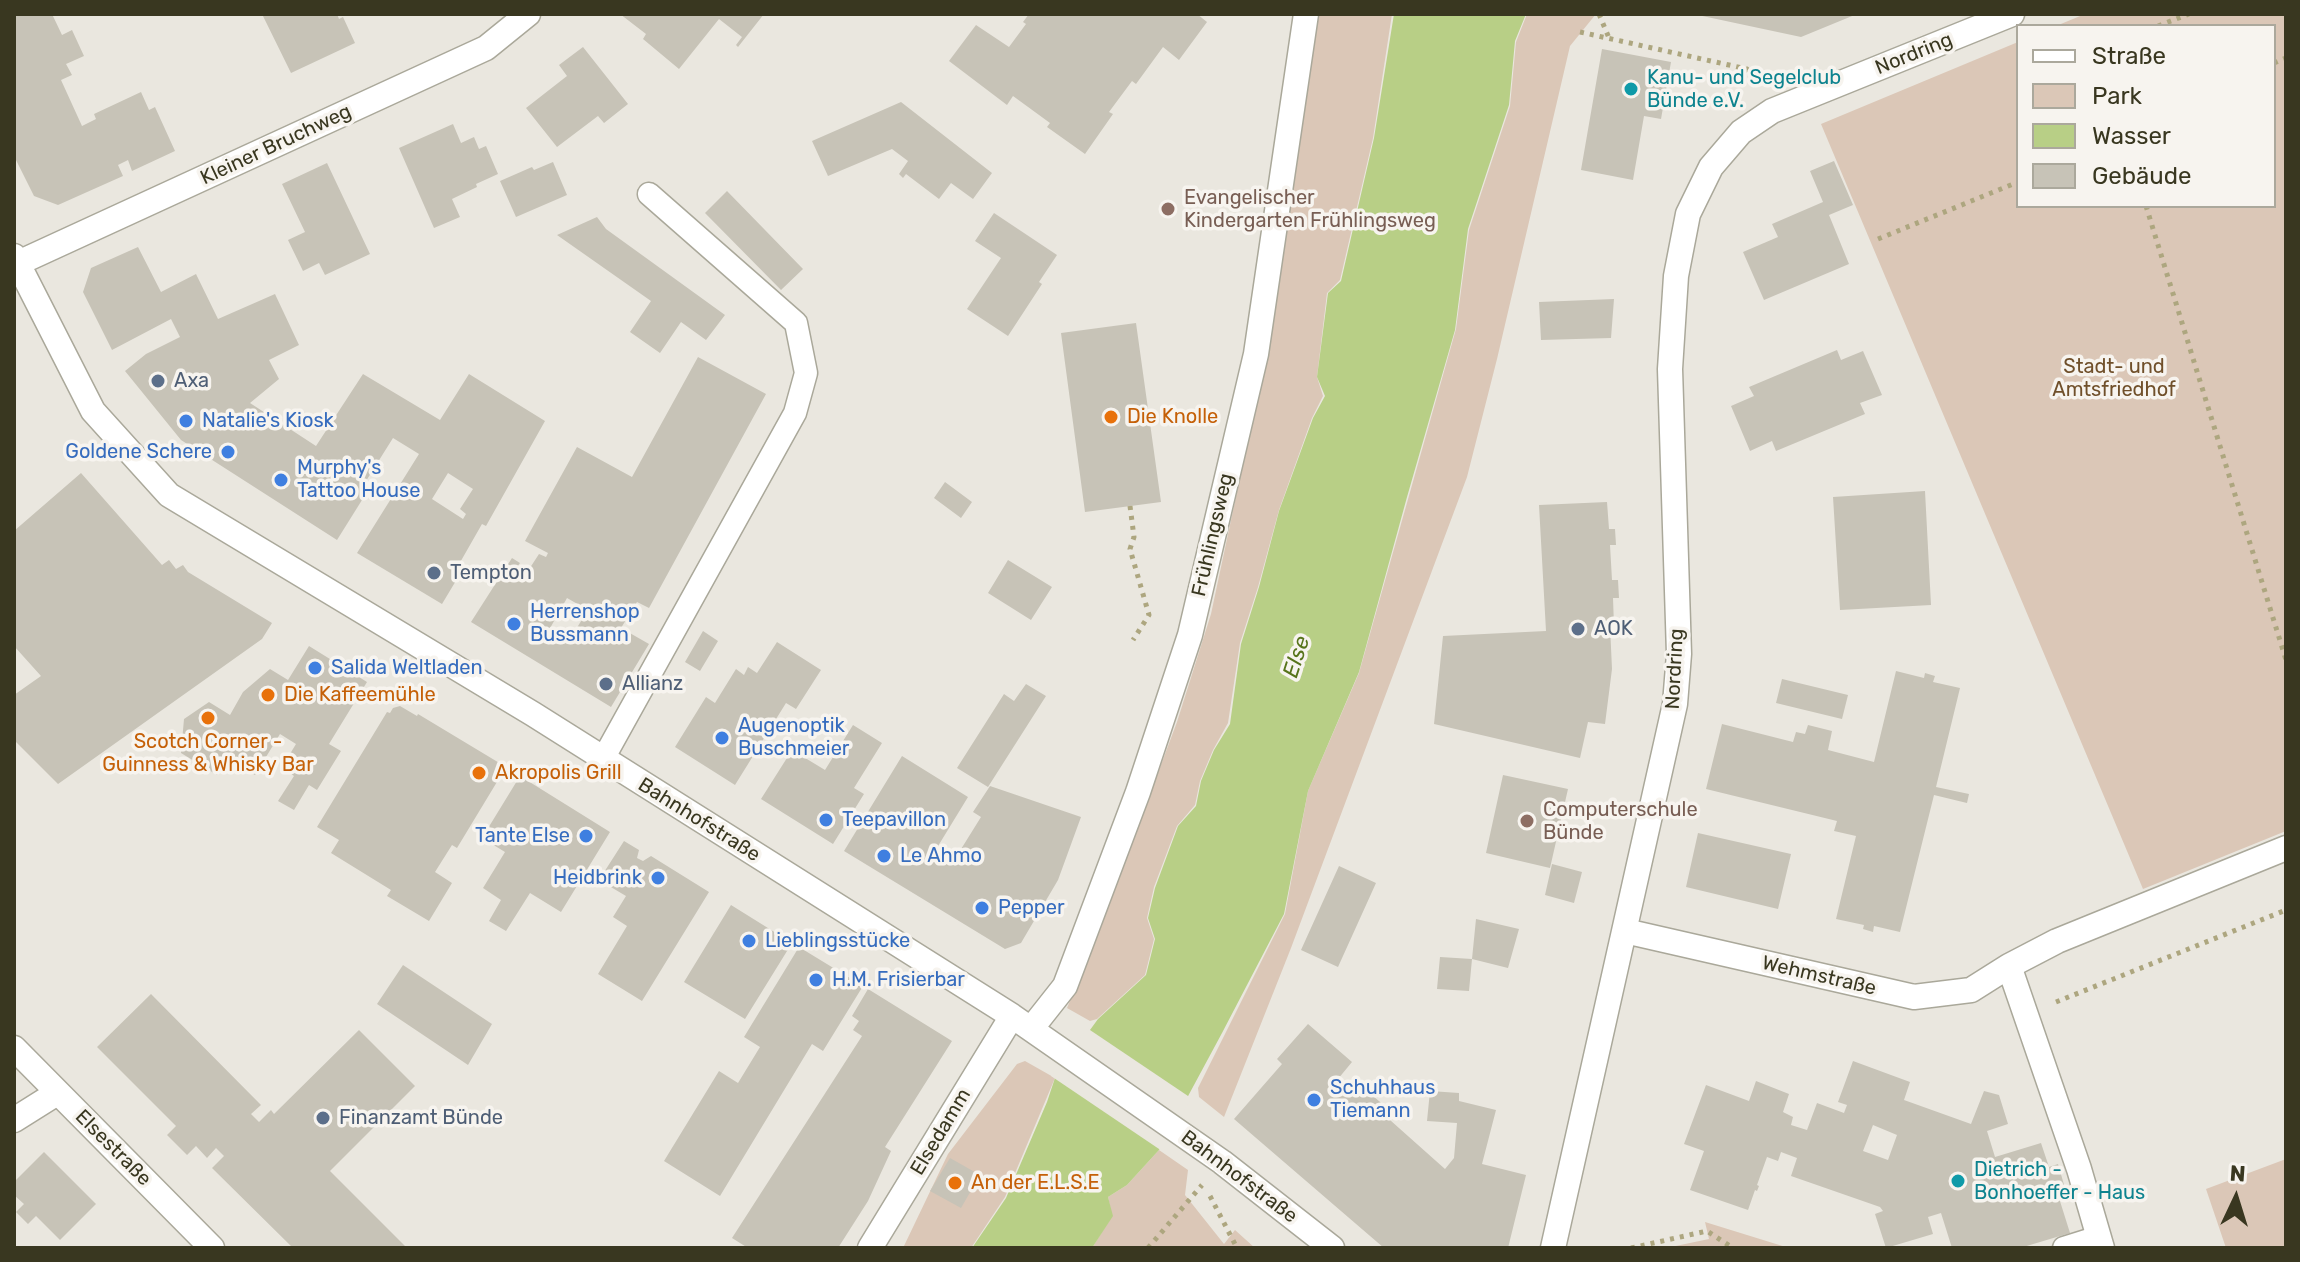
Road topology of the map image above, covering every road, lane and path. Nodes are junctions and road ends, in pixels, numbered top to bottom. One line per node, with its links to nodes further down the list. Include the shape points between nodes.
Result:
1 (528, 14): 14 (street, Kleiner Bruchweg, via 486,48)
2 (1306, 14): 24 (street, Frühlingsweg, via 1256,354 1190,635 1065,986)
3 (1599, 14): 8 (path)
4 (2012, 14): 9 (street, Nordring)
5 (2189, 14): 6 (path)
6 (2163, 24)
7 (1580, 32): 8 (path)
8 (1609, 38): 9 (path, via 1747,69)
9 (1772, 111): 21 (street, Nordring, via 1741,132 1711,167 1688,214 1676,276 1670,369 1679,654 1667,743)
10 (2016, 183): 13 (path)
11 (649, 194): 18 (lane, via 796,323 806,373 795,413)
12 (2147, 208): 17 (path)
13 (1878, 239)
14 (15, 261): 18 (street, Bahnhofstraße, via 93,411 169,495)
15 (1130, 506): 16 (path, via 1130,549 1149,615)
16 (1133, 640)
17 (2286, 660)
18 (603, 759): 24 (street, Bahnhofstraße)
19 (2286, 848): 22 (street, Wehmstraße, via 2057,941)
20 (2286, 910): 23 (path)
21 (1625, 931): 22 (street, Wehmstraße, via 1914,997 1971,990); 36 (street, Nordring)
22 (2009, 966): 23 (street)
23 (2025, 1014): 30 (street)
24 (1021, 1023): 32 (street, Elsedamm); 35 (street, Bahnhofstraße, via 1222,1162)
25 (14, 1048): 26 (street, Elsestraße)
26 (57, 1093): 27 (street); 31 (street, Elsestraße)
27 (14, 1120)
28 (1204, 1183): 34 (path)
29 (1198, 1190): 33 (path)
30 (2101, 1243): 39 (lane)
31 (212, 1248)
32 (870, 1248)
33 (1148, 1248)
34 (1237, 1248)
35 (1332, 1248)
36 (1553, 1248)
37 (1631, 1248): 38 (path, via 1707,1231)
38 (1733, 1248)
39 (2064, 1248)

